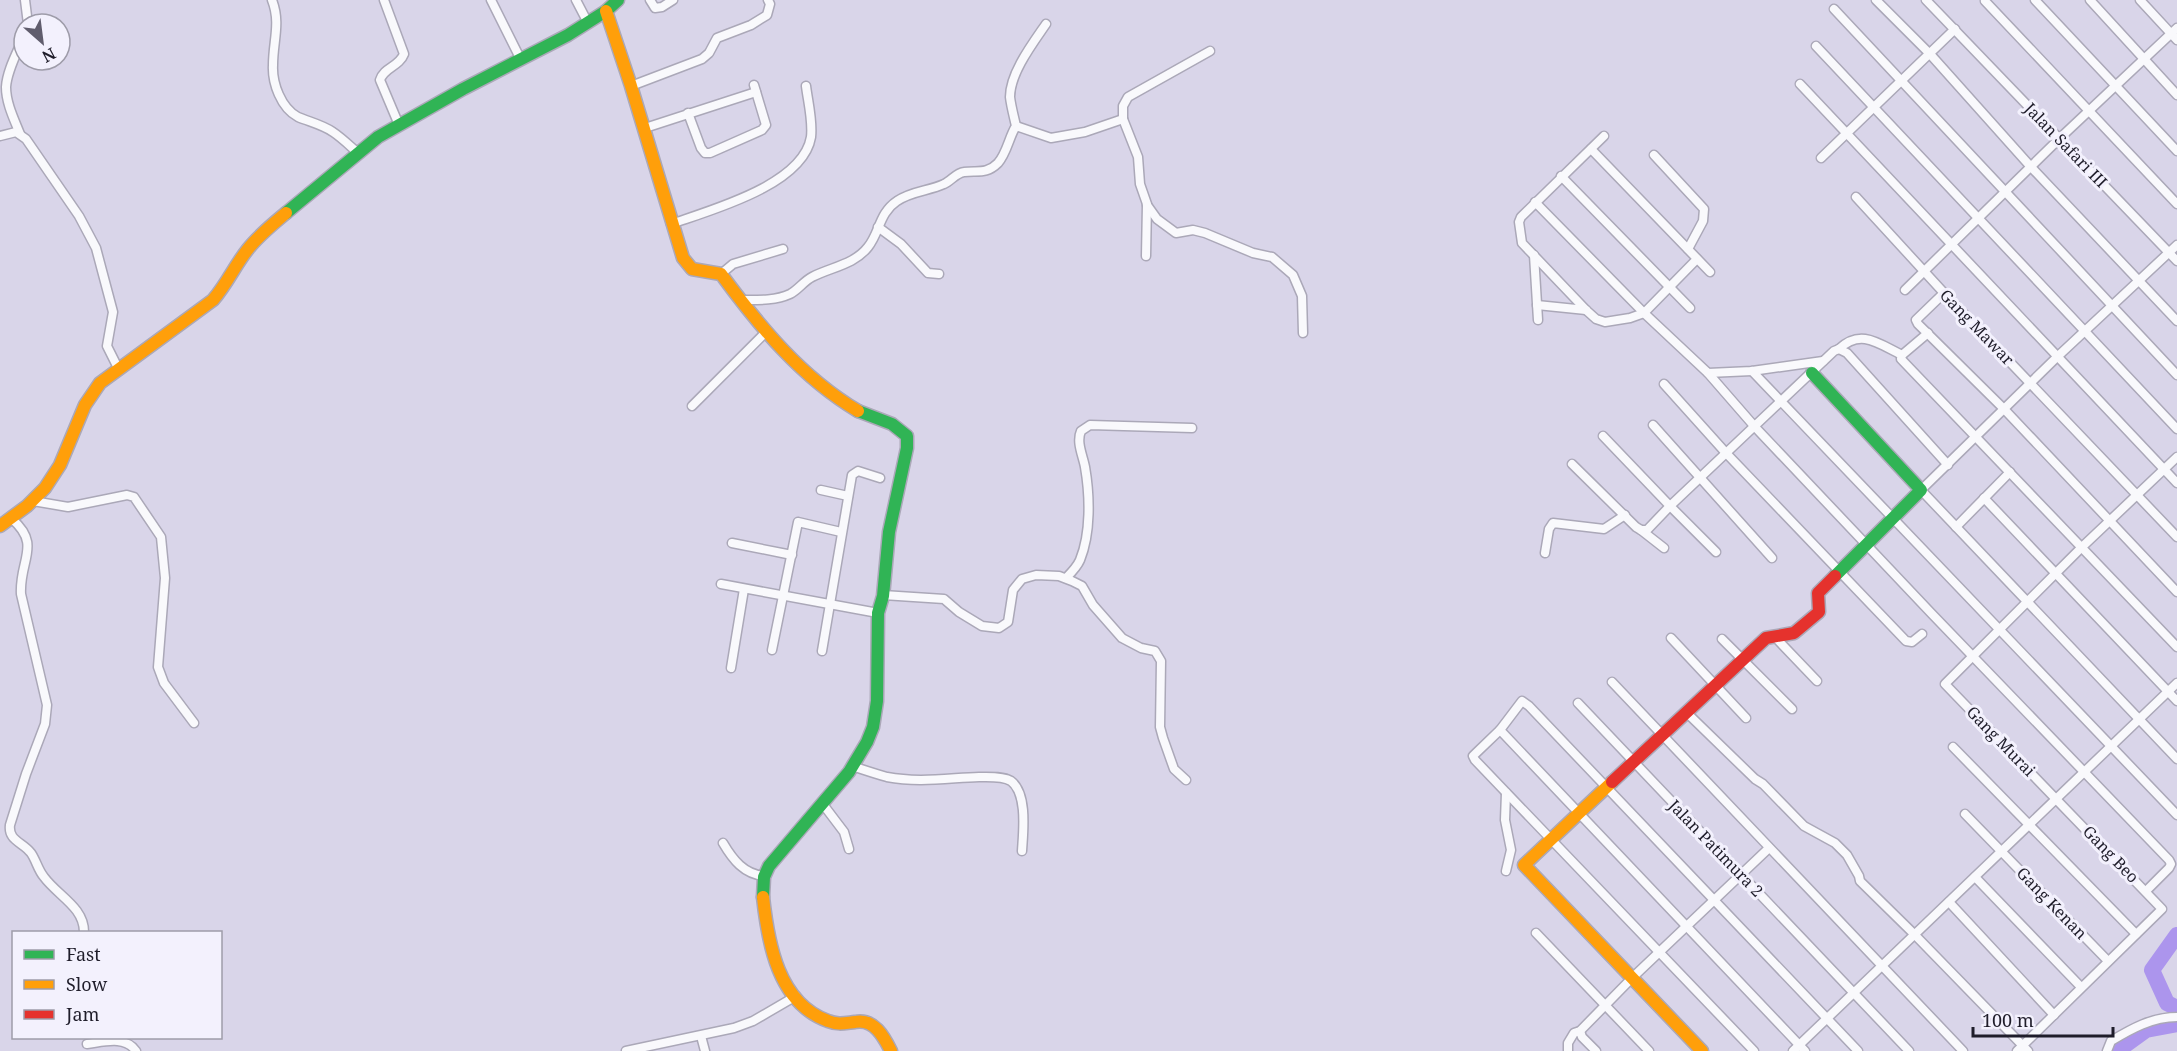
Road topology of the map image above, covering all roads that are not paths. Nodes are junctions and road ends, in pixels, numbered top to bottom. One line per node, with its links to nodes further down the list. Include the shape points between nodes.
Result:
1 (272, 0): 46 (street, via 278,30 273,72 284,103 293,114 333,132)
2 (384, 0): 36 (street, via 404,54 385,70 380,80)
3 (491, 0): 24 (street)
4 (618, 0): 15 (street)
5 (650, 0): 6 (street, via 655,8)
6 (673, 0)
7 (768, 0): 28 (street, via 767,15 717,38 707,56)
8 (1876, 0): 22 (street)
9 (1926, 0): 18 (street, Jalan Safari III)
10 (2036, 0): 30 (street)
11 (2090, 0): 23 (street)
12 (2140, 0): 19 (street)
13 (1985, 1): 33 (street)
14 (1834, 9): 26 (street)
15 (606, 11): 16 (street); 28 (street)
16 (582, 12): 24 (street)
17 (1046, 24): 37 (street, via 1012,83 1010,97)
18 (1955, 29): 22 (street); 43 (street, Jalan Safari III)
19 (2175, 34): 23 (street)
20 (1816, 46): 32 (street)
21 (1210, 51): 35 (street, via 1128,97)
22 (1930, 54): 26 (street); 49 (street)
23 (2143, 59): 30 (street); 31 (street)
24 (521, 60): 36 (street)
25 (12, 68): 40 (street, via 6,88)
26 (1901, 80): 32 (street); 51 (street)
27 (1800, 84): 39 (street)
28 (631, 86): 38 (street)
29 (806, 86): 57 (street, via 811,136 799,162 768,187)
30 (2115, 86): 33 (street); 45 (street)
31 (2177, 95)
32 (1873, 107): 39 (street); 56 (street)
33 (2089, 111): 43 (street); 55 (street)
34 (688, 113): 34 (street, via 755,88 766,125 705,153); 38 (street)
35 (1123, 119): 37 (street, via 1051,138); 54 (street, via 1138,157 1140,184)
36 (399, 124): 46 (street)
37 (1016, 126): 58 (street, via 999,161 991,168 960,173 939,186 905,196 888,209)
38 (645, 128): 57 (street)
39 (1846, 133): 48 (street); 59 (street)
40 (20, 134): 41 (street); 92 (street, via 79,216 96,248 113,312 107,346)
41 (0, 136)
42 (1604, 136): 44 (street)
43 (2060, 138): 49 (street); 63 (street, Jalan Safari III)
44 (1591, 149): 50 (street); 62 (street)
45 (2177, 151)
46 (358, 153): 92 (street, via 254,242 213,300)
47 (1654, 155): 62 (street, via 1704,209 1703,221)
48 (1821, 158)
49 (2031, 167): 51 (street); 72 (street)
50 (1561, 176): 53 (street); 73 (street)
51 (2004, 192): 56 (street); 78 (street)
52 (1856, 197): 68 (street, Gang Mawar)
53 (1535, 202): 64 (street, via 1519,222 1522,243); 81 (street)
54 (1147, 204): 65 (street); 86 (street, via 1157,219 1176,232 1205,233 1272,257 1293,275 1298,286)
55 (2177, 204)
56 (1979, 218): 59 (street); 84 (street)
57 (671, 224): 70 (street, via 683,258 692,269)
58 (878, 227): 71 (street, via 901,244 928,273); 76 (street, via 861,255 812,277 790,294)
59 (1952, 244): 68 (street); 90 (street)
60 (2177, 245): 63 (street)
61 (783, 249): 70 (street, via 736,263)
62 (1688, 249): 66 (street)
63 (2169, 252): 67 (street, Jalan Safari III); 72 (street)
64 (1534, 255): 77 (street); 80 (street)
65 (1146, 256)
66 (1697, 259): 69 (street); 73 (street)
67 (2177, 261)
68 (1925, 270): 74 (street); 75 (street, Gang Mawar)
69 (1710, 272)
70 (721, 274): 76 (street)
71 (939, 274)
72 (2139, 282): 78 (street); 83 (street)
73 (1671, 287): 79 (street); 81 (street)
74 (1905, 290)
75 (1944, 293): 87 (street, via 1916,320); 97 (street, Gang Mawar)
76 (740, 300): 85 (street)
77 (1537, 306): 80 (street); 82 (street)
78 (2112, 307): 84 (street); 96 (street)
79 (1690, 308)
80 (1586, 310): 81 (street, via 1605,322)
81 (1644, 313): 94 (street)
82 (1538, 320)
83 (2177, 321)
84 (2084, 332): 90 (street); 105 (street)
85 (765, 333): 100 (street); 147 (street, via 825,389 861,412 897,426 907,436 887,543)
86 (1303, 333)
87 (1928, 333): 89 (street); 101 (street)
88 (1839, 349): 89 (street, via 1852,340 1866,338); 91 (street); 111 (street, via 1847,353)
89 (1902, 355): 107 (street, via 1900,359)
90 (2057, 357): 97 (street); 112 (street)
91 (1823, 361): 93 (street); 95 (street)
92 (118, 368): 122 (street, via 91,394 60,465)
93 (1752, 371): 94 (street); 99 (street)
94 (1708, 373): 103 (street)
95 (1812, 374): 99 (street); 118 (street)
96 (2177, 375)
97 (2031, 382): 101 (street); 119 (street, Gang Mawar)
98 (1664, 384): 108 (street)
99 (1782, 401): 103 (street); 125 (street)
100 (692, 406)
101 (2004, 409): 107 (street); 127 (street)
102 (1653, 425): 115 (street)
103 (1755, 427): 108 (street); 134 (street)
104 (1192, 428): 143 (street, via 1090,425 1081,431 1089,504 1085,543 1079,562)
105 (2177, 429)
106 (1603, 436): 123 (street)
107 (1977, 436): 111 (street); 113 (street)
108 (1726, 453): 115 (street); 141 (street)
109 (2177, 457): 112 (street)
110 (1572, 464): 124 (street)
111 (1947, 465): 118 (street)
112 (2164, 469): 116 (street); 119 (street)
113 (2010, 472): 121 (street); 135 (street)
114 (880, 478): 120 (street, via 855,472)
115 (1699, 478): 123 (street); 140 (street)
116 (2177, 483)
117 (821, 490): 120 (street)
118 (1921, 490): 125 (street); 129 (street)
119 (2136, 495): 127 (street); 132 (street, Gang Mawar)
120 (848, 496): 131 (street)
121 (1984, 498): 129 (street); 142 (street)
122 (33, 501): 126 (street); 174 (street, via 68,507 134,497 160,537 165,578 158,667 164,683)
123 (1670, 506): 130 (street, via 1647,530); 137 (street)
124 (1625, 516): 130 (street); 138 (street, via 1604,530 1553,523)
125 (1894, 518): 134 (street); 152 (street)
126 (12, 519): 128 (street); 206 (street, via 28,540 21,594 47,705 45,724 10,833 31,853 44,877 73,906)
127 (2110, 522): 135 (street); 146 (street)
128 (0, 526)
129 (1956, 527): 149 (street)
130 (1641, 530): 136 (street)
131 (841, 532): 139 (street, via 799,521); 150 (street)
132 (2177, 537)
133 (732, 543): 139 (street)
134 (1867, 544): 141 (street); 160 (street)
135 (2082, 547): 142 (street); 157 (street)
136 (1664, 548)
137 (1716, 552)
138 (1545, 553)
139 (792, 555): 148 (street)
140 (1772, 558)
141 (1838, 572): 153 (street, via 1906,641 1912,642); 154 (street, via 1818,593 1819,612 1794,633)
142 (2055, 574): 149 (street); 167 (street)
143 (1066, 578): 147 (street, via 1036,575 1022,579 1013,590 1008,622 999,628 982,626 944,599); 183 (street, via 1082,586 1122,638 1158,654 1162,682 1160,727 1174,769)
144 (722, 584): 145 (street)
145 (744, 589): 148 (street); 162 (street)
146 (2177, 592)
147 (883, 595): 151 (street)
148 (784, 597): 150 (street); 158 (street)
149 (2027, 602): 152 (street); 173 (street)
150 (830, 605): 151 (street); 159 (street)
151 (878, 613): 181 (street, via 875,716)
152 (1999, 629): 160 (street); 177 (street)
153 (1922, 634)
154 (1773, 636): 161 (street); 163 (street)
155 (1671, 638): 166 (street)
156 (1722, 639): 161 (street)
157 (2177, 647)
158 (772, 650)
159 (822, 651)
160 (1973, 655): 182 (street); 186 (street, Gang Murai, via 1945,684)
161 (1742, 660): 166 (street); 170 (street)
162 (731, 668)
163 (1817, 681)
164 (1612, 682): 176 (street)
165 (2177, 682): 167 (street)
166 (1714, 686): 171 (street); 172 (street)
167 (2168, 691): 168 (street); 173 (street)
168 (2177, 701)
169 (1578, 703): 180 (street, Jalan Patimura 2)
170 (1792, 709)
171 (1686, 712): 176 (street); 208 (street, via 1804,826 1835,843 1847,855 1860,881)
172 (1746, 718)
173 (2138, 719): 177 (street); 179 (street)
174 (195, 723)
175 (1500, 730): 184 (street, via 1522,702); 185 (street, via 1473,756); 188 (street)
176 (1661, 736): 180 (street); 194 (street)
177 (2111, 745): 182 (street); 190 (street)
178 (1953, 747): 191 (street)
179 (2177, 759)
180 (1633, 761): 184 (street); 199 (street, Jalan Patimura 2)
181 (852, 766): 187 (street); 196 (street, via 887,777 910,779 1008,779 1018,792 1023,811)
182 (2084, 773): 186 (street); 202 (street, via 2169,860 2169,868)
183 (1186, 780)
184 (1606, 787): 188 (street); 203 (street)
185 (1506, 793): 192 (street); 198 (street, via 1505,820 1511,850)
186 (2057, 799): 191 (street); 202 (street, Gang Beo)
187 (822, 803): 195 (street, via 844,832); 200 (street)
188 (1578, 813): 192 (street); 205 (street)
189 (1965, 814): 197 (street, Gang Kenan)
190 (2177, 815)
191 (2031, 825): 197 (street); 209 (street)
192 (1551, 839): 210 (street); 213 (street, via 1524,865)
193 (723, 843): 200 (street, via 744,870)
194 (1769, 848): 199 (street); 212 (street)
195 (849, 849)
196 (1022, 851)
197 (2002, 852): 201 (street); 211 (street, Gang Kenan)
198 (1506, 871)
199 (1740, 874): 203 (street); 215 (street, Jalan Patimura 2)
200 (764, 876): 216 (street, via 767,923 775,960)
201 (1975, 877): 204 (street); 214 (street)
202 (2146, 891): 209 (street, Gang Beo, via 2161,911)
203 (1714, 901): 205 (street); 220 (street)
204 (1949, 902): 208 (street); 218 (street)
205 (1687, 926): 210 (street); 224 (street)
206 (84, 931)
207 (1536, 933): 217 (street)
208 (1914, 934): 212 (street); 225 (street)
209 (2136, 934): 211 (street)
210 (1659, 953): 213 (street); 234 (street)
211 (2106, 958): 214 (street)
212 (1882, 966): 215 (street); 237 (street)
213 (1632, 978): 217 (street); 233 (street)
214 (2081, 987): 218 (street)
215 (1853, 993): 220 (street); 236 (street, Jalan Patimura 2)
216 (796, 996): 222 (street, via 753,1021); 229 (street, via 825,1020 836,1024 871,1024)
217 (1605, 1005): 221 (street); 232 (street)
218 (2054, 1015): 225 (street)
219 (2177, 1017): 238 (street, via 2133,1028 2111,1041)
220 (1827, 1018): 224 (street); 235 (street)
221 (1580, 1031): 230 (street, via 1570,1038); 231 (street)
222 (701, 1036): 227 (street); 228 (street)
223 (87, 1044): 226 (street, via 120,1041)
224 (1799, 1049)
225 (2022, 1049)
226 (136, 1051)
227 (626, 1051)
228 (705, 1051)
229 (891, 1051)
230 (1568, 1051)
231 (1596, 1051)
232 (1649, 1051)
233 (1702, 1051)
234 (1754, 1051)
235 (1858, 1051)
236 (1909, 1051)
237 (1963, 1051)
238 (2108, 1051)

